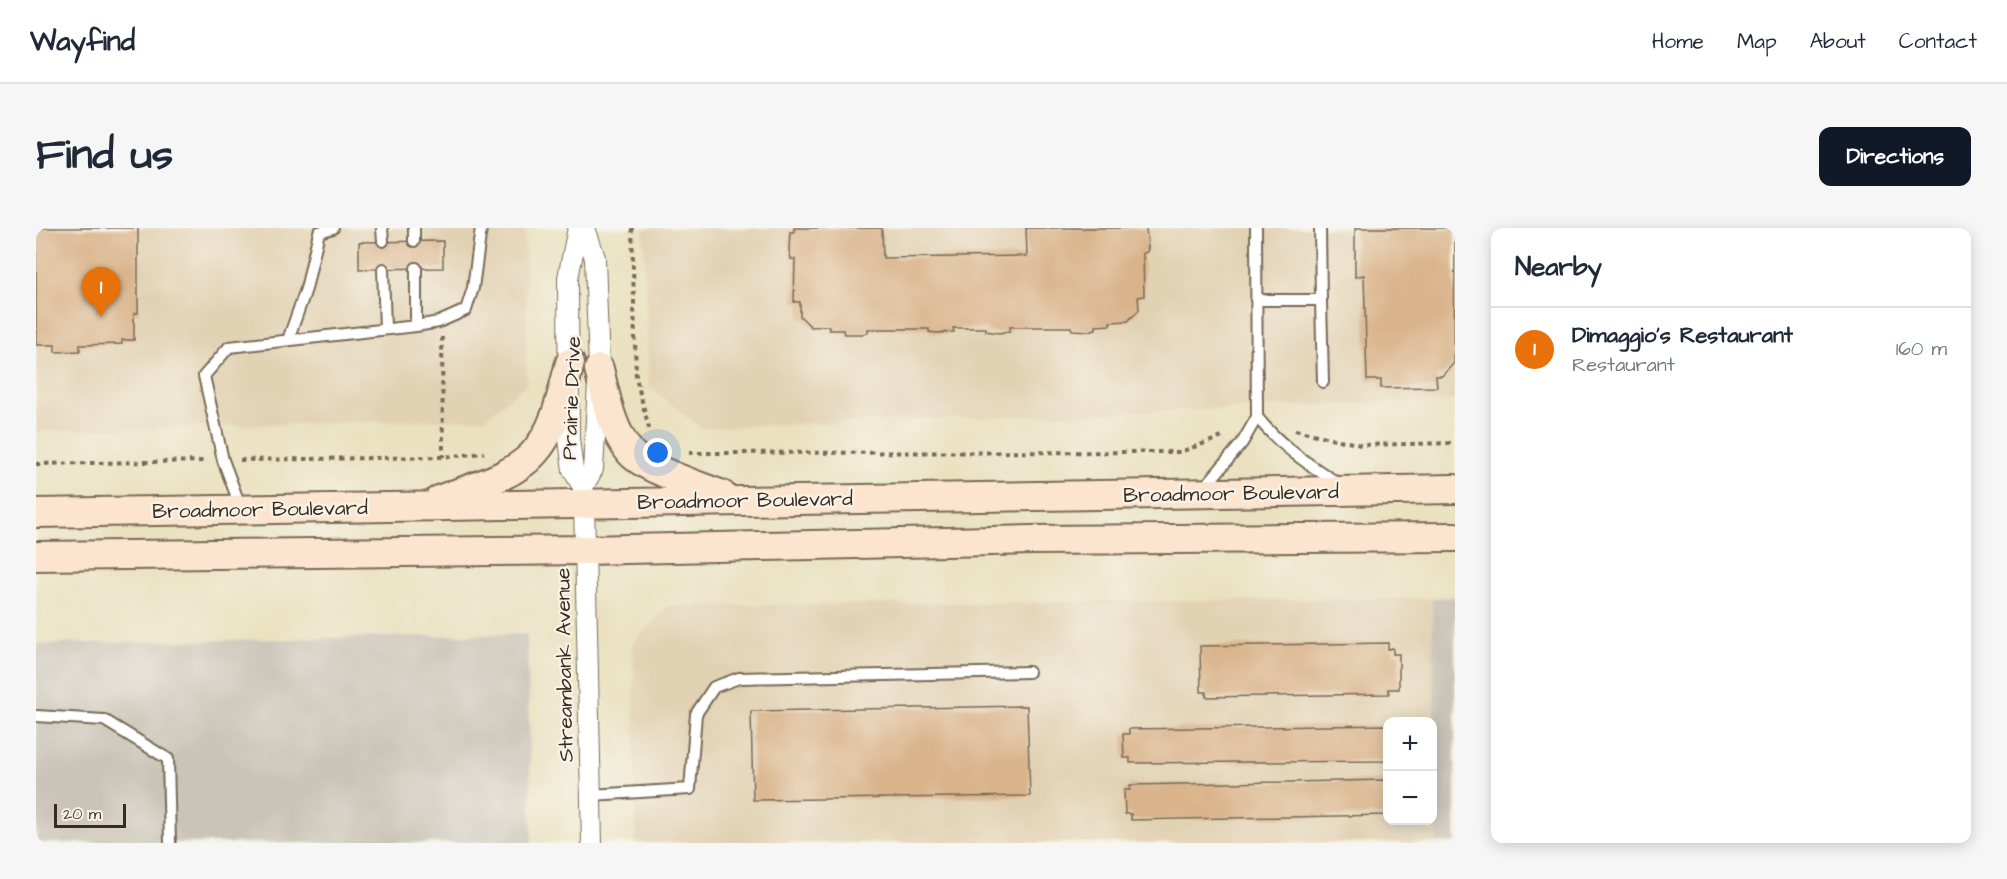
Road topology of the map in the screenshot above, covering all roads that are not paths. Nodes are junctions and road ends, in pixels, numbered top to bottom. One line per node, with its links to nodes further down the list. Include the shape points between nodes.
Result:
1 (333, 228): 17 (lane, via 319,232 306,289)
2 (382, 228): 10 (lane)
3 (414, 228): 9 (lane)
4 (481, 228): 15 (lane, via 473,288 465,310 442,321)
5 (578, 228): 18 (street, Prairie Drive, via 567,278)
6 (585, 228): 19 (street, Prairie Drive, via 596,258)
7 (1256, 228): 13 (lane)
8 (1320, 228): 14 (lane)
9 (414, 241)
10 (383, 242)
11 (416, 268): 15 (lane)
12 (383, 269): 16 (lane)
13 (1256, 300): 14 (lane); 21 (lane)
14 (1321, 300): 20 (lane)
15 (416, 326): 16 (lane)
16 (386, 329): 17 (lane)
17 (288, 340): 28 (lane, via 229,347 204,376 223,460)
18 (570, 363): 25 (street, Prairie Drive, via 569,439 573,470); 27 (main road, via 555,418 534,453 508,472)
19 (599, 369): 25 (street, Prairie Drive, via 593,469); 26 (main road, via 612,422 630,453 658,470)
20 (1323, 382)
21 (1257, 417): 23 (lane, via 1295,456); 24 (lane)
22 (1455, 489): 23 (main road, Broadmoor Boulevard)
23 (1349, 490): 24 (main road, Broadmoor Boulevard)
24 (1200, 493): 26 (main road, Broadmoor Boulevard)
25 (583, 495): 26 (main road, Broadmoor Boulevard); 27 (main road, Broadmoor Boulevard); 31 (street, Streambank Avenue)
26 (735, 500)
27 (423, 506): 28 (main road, Broadmoor Boulevard)
28 (241, 508): 29 (main road, Broadmoor Boulevard)
29 (37, 512)
30 (1455, 537): 31 (main road, Broadmoor Boulevard, via 1032,540)
31 (585, 550): 32 (main road, Broadmoor Boulevard); 35 (street, Streambank Avenue)
32 (36, 556)
33 (1029, 672): 35 (lane, via 739,678 714,687 696,714 690,789)
34 (36, 716): 36 (lane, via 104,720 168,759)
35 (591, 795): 37 (street, Streambank Avenue)
36 (170, 843)
37 (592, 843)

